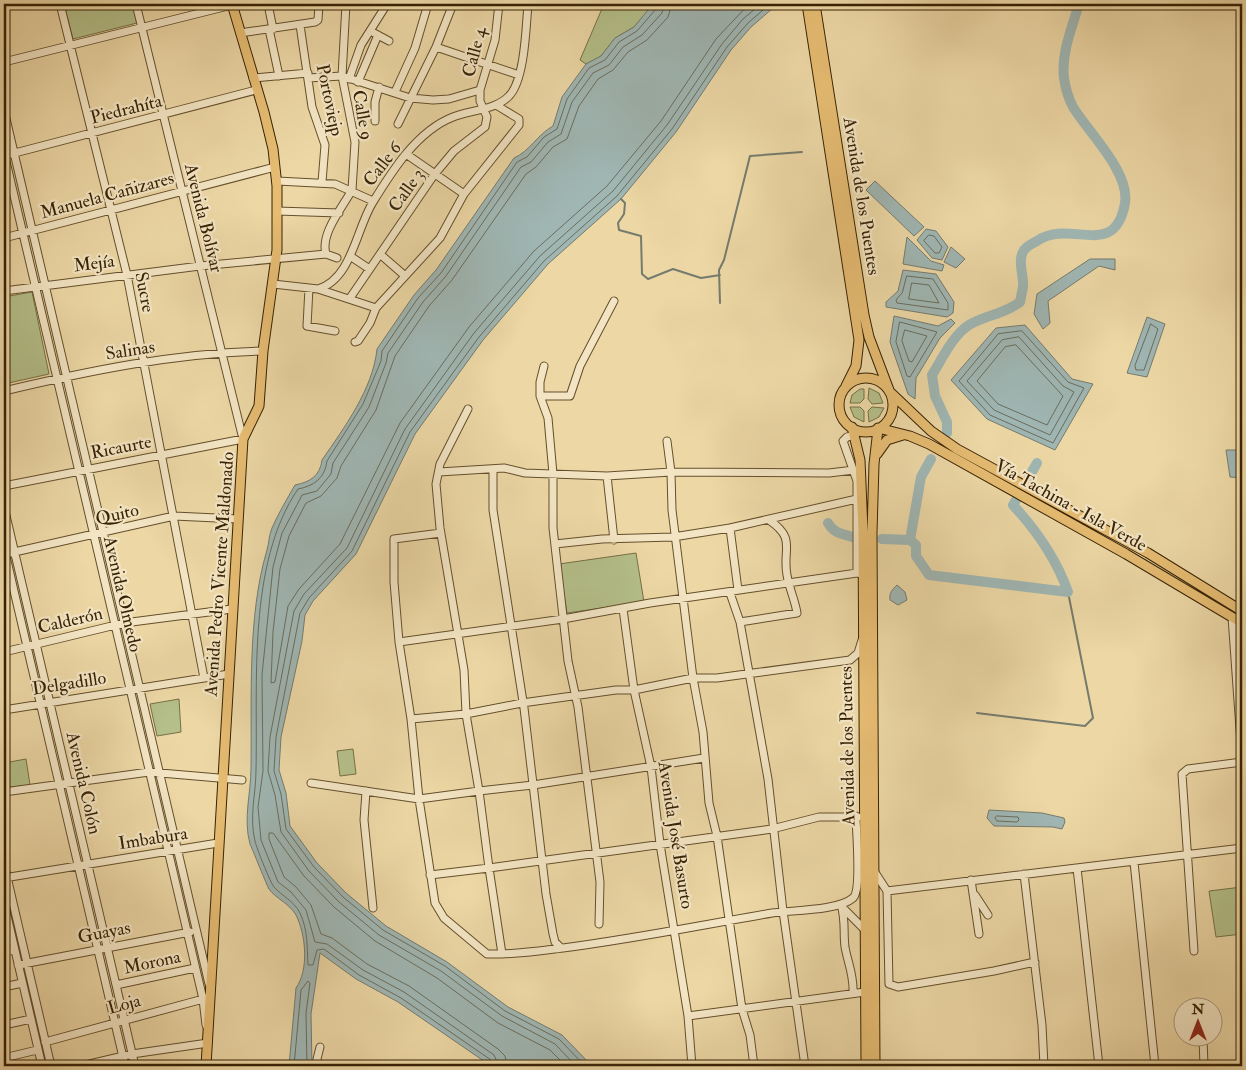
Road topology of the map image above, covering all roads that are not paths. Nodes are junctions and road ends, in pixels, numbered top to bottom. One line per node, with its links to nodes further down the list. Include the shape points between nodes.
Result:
1 (60, 4): 22 (street, Sucre)
2 (136, 4): 15 (street, Avenida Bolívar)
3 (268, 4): 16 (street)
4 (319, 4): 14 (street, via 317,21)
5 (346, 4): 29 (street, Calle 9)
6 (387, 4): 17 (street)
7 (428, 4): 36 (street, via 415,48)
8 (453, 4): 23 (street)
9 (499, 4): 25 (street, Calle 4)
10 (528, 4): 26 (street)
11 (807, 4): 20 (main road, Avenida de los Puentes)
12 (815, 4): 20 (main road, Avenida de los Puentes)
13 (232, 5): 15 (street); 18 (main road, Avenida Pedro Vicente Maldonado)
14 (300, 24): 16 (street); 28 (street, Portoviejp)
15 (142, 28): 22 (street); 41 (street, Avenida Bolívar)
16 (271, 29): 18 (street); 27 (street)
17 (369, 31): 19 (street); 31 (street)
18 (240, 33): 30 (main road, Avenida Pedro Vicente Maldonado)
19 (378, 35): 21 (street); 32 (street)
20 (817, 39): 88 (main road, Avenida de los Puentes, via 859,340 856,366); 90 (main road, Avenida de los Puentes, via 864,315 869,337)
21 (390, 41)
22 (72, 46): 24 (street); 44 (street, Sucre)
23 (436, 47): 25 (street); 37 (street)
24 (4, 62)
25 (488, 65): 26 (street); 35 (street, Calle 4)
26 (519, 75): 38 (street, via 510,96)
27 (279, 76): 28 (street); 30 (street)
28 (308, 76): 29 (street); 51 (street, Portoviejp, via 312,107 325,145)
29 (342, 76): 31 (street); 52 (street, Calle 9, via 355,142)
30 (253, 78): 34 (main road, Avenida Pedro Vicente Maldonado)
31 (349, 79): 32 (street)
32 (358, 82): 33 (street)
33 (379, 87): 36 (street); 42 (street)
34 (256, 90): 41 (street, Piedrahíta); 48 (main road, Avenida Pedro Vicente Maldonado)
35 (480, 90): 37 (street, via 449,99); 39 (street, Calle 4)
36 (395, 92): 37 (street)
37 (410, 98): 43 (street)
38 (496, 105): 39 (street, Calle 6); 54 (street, via 519,119 520,123)
39 (482, 108): 46 (street, Calle 6, via 451,117 433,127); 49 (street, Calle 3, via 487,117 485,127 454,151)
40 (4, 110): 45 (street, Avenida Olmedo)
41 (164, 115): 44 (street, Piedrahíta); 53 (street, Avenida Bolívar)
42 (375, 121)
43 (398, 124)
44 (92, 133): 45 (street, Piedrahíta); 56 (street, Sucre)
45 (14, 153): 47 (street, Piedrahíta); 59 (street, Avenida Olmedo)
46 (406, 154): 49 (street); 55 (street, Calle 6)
47 (4, 155): 60 (street, Avenida Olmedo)
48 (275, 167): 50 (main road, Avenida Pedro Vicente Maldonado); 53 (street, Manuela Cañizares)
49 (434, 175): 54 (street); 63 (street, Calle 3)
50 (277, 181): 51 (street); 57 (main road, Avenida Pedro Vicente Maldonado)
51 (322, 182): 52 (street)
52 (352, 190): 55 (street); 58 (street, Calle 9)
53 (182, 191): 56 (street, Manuela Cañizares); 67 (street, Avenida Bolívar)
54 (464, 194): 70 (street, via 440,238)
55 (373, 201): 64 (street, Calle 6)
56 (112, 209): 59 (street, Manuela Cañizares); 69 (street, Sucre)
57 (277, 211): 58 (street); 65 (main road, Avenida Pedro Vicente Maldonado)
58 (340, 213): 62 (street, Calle 9, via 326,235)
59 (32, 230): 60 (street, Manuela Cañizares); 71 (street, Avenida Olmedo)
60 (22, 233): 61 (street, Manuela Cañizares); 73 (street, Avenida Olmedo)
61 (4, 238)
62 (326, 254): 65 (street, Mejía); 66 (street, Mejía)
63 (380, 254): 68 (street, Calle 3); 70 (street)
64 (350, 256): 68 (street); 75 (street, Calle 6, via 334,280)
65 (276, 258): 67 (street, Mejía); 72 (main road, Avenida Pedro Vicente Maldonado)
66 (337, 258)
67 (200, 266): 69 (street, Mejía); 83 (street, Avenida Bolívar)
68 (368, 268): 77 (street, Calle 3)
69 (127, 274): 71 (street, Mejía); 84 (street, Sucre)
70 (404, 275): 79 (street)
71 (45, 284): 73 (street, Mejía); 86 (street, Avenida Olmedo)
72 (273, 284): 74 (street); 82 (main road, Avenida Pedro Vicente Maldonado)
73 (34, 286): 76 (street, Mejía); 87 (street, Avenida Olmedo)
74 (309, 288): 75 (street); 80 (street, via 307,326)
75 (318, 289): 77 (street)
76 (4, 291)
77 (350, 298): 79 (street)
78 (614, 301): 91 (street, via 580,366 570,396)
79 (376, 308): 81 (street)
80 (335, 331)
81 (355, 342)
82 (263, 351): 83 (street, Salinas); 96 (main road, Avenida Pedro Vicente Maldonado, via 260,406)
83 (221, 352): 84 (street, Salinas); 96 (street, Avenida Bolívar)
84 (144, 363): 86 (street, Salinas); 98 (street, Sucre)
85 (544, 366): 91 (street)
86 (66, 376): 87 (street, Salinas); 100 (street, Avenida Olmedo)
87 (57, 379): 89 (street, Salinas); 103 (street, Avenida Olmedo)
88 (846, 386): 90 (main road, via 866,378 879,381); 94 (main road, via 841,394 840,408 842,417)
89 (4, 391)
90 (892, 393): 93 (main road, via 892,410 887,421); 130 (main road, Vía Tachina - Isla Verde, via 931,431 957,449 1148,553)
91 (540, 396): 106 (street, via 548,418)
92 (468, 409): 104 (street)
93 (878, 428): 94 (main road); 95 (main road, Vía Tachina - Isla Verde); 99 (main road, Avenida de los Puentes)
94 (853, 431): 102 (street, via 843,441); 123 (main road, Avenida de los Puentes, via 860,460)
95 (910, 436): 99 (main road, via 887,440); 132 (main road, Vía Tachina - Isla Verde, via 1126,554)
96 (243, 439): 98 (street, Ricaurte); 112 (main road, Avenida Pedro Vicente Maldonado)
97 (667, 441): 105 (street)
98 (162, 455): 100 (street, Ricaurte); 111 (street, Sucre)
99 (874, 464): 194 (main road, Avenida de los Puentes)
100 (88, 469): 103 (street, Ricaurte); 115 (street, Avenida Olmedo)
101 (493, 470): 104 (street); 106 (street, via 504,468); 138 (street, via 494,510)
102 (854, 470): 105 (street, via 829,473); 109 (street)
103 (78, 471): 108 (street, Ricaurte); 117 (street, Avenida Olmedo)
104 (439, 472): 116 (street, via 436,484)
105 (671, 472): 107 (street); 118 (street)
106 (553, 474): 107 (street); 120 (street)
107 (607, 476): 119 (street)
108 (4, 486)
109 (857, 499): 113 (street); 123 (street)
110 (4, 508): 122 (street, Avenida Colón)
111 (174, 516): 112 (street, Quito); 115 (street, Quito); 131 (street, Sucre)
112 (238, 519): 128 (main road, Avenida Pedro Vicente Maldonado)
113 (770, 520): 114 (street); 124 (street, via 781,528 787,539)
114 (730, 528): 118 (street); 125 (street)
115 (103, 532): 117 (street, Quito); 135 (street, Avenida Olmedo)
116 (441, 533): 139 (street); 141 (street, via 394,539)
117 (93, 534): 122 (street, Quito); 137 (street, Avenida Olmedo)
118 (677, 537): 119 (street); 127 (street)
119 (614, 540): 120 (street)
120 (555, 544): 133 (street)
121 (4, 552): 122 (street, Quito); 143 (street, Avenida Colón)
122 (14, 552): 142 (street, Avenida Colón)
123 (860, 573): 124 (street); 140 (main road, Avenida de los Puentes)
124 (788, 582): 125 (street); 134 (street, via 796,615)
125 (738, 590): 126 (street)
126 (730, 593): 127 (street); 134 (street)
127 (684, 599): 129 (street); 148 (street)
128 (232, 609): 131 (street, Calderón); 145 (main road, Avenida Pedro Vicente Maldonado)
129 (623, 609): 133 (street); 151 (street, Avenida José Basurto)
130 (1242, 610)
131 (192, 613): 135 (street, Calderón); 147 (street, Sucre)
132 (1232, 617): 136 (main road, Vía Tachina - Isla Verde); 159 (street)
133 (563, 619): 138 (street); 152 (street)
134 (740, 622): 146 (street)
135 (124, 623): 137 (street, Calderón); 149 (street, Avenida Olmedo)
136 (1242, 623)
137 (114, 625): 142 (street, Calderón); 150 (street, Avenida Olmedo)
138 (511, 626): 139 (street); 155 (street)
139 (456, 632): 141 (street); 157 (street, via 464,670)
140 (863, 637): 146 (street, via 858,653 850,660); 176 (main road, Avenida de los Puentes)
141 (399, 642): 158 (street)
142 (36, 644): 143 (street, Calderón); 153 (street, Avenida Colón)
143 (27, 646): 144 (street, Calderón); 154 (street, Avenida Colón)
144 (4, 652)
145 (228, 674): 147 (street, Delgadillo); 166 (main road, Avenida Pedro Vicente Maldonado)
146 (750, 674): 148 (street); 177 (street, via 768,780)
147 (204, 678): 149 (street, Delgadillo)
148 (693, 678): 151 (street); 160 (street)
149 (140, 688): 150 (street, Delgadillo); 163 (street, Avenida Olmedo)
150 (130, 689): 153 (street, Delgadillo); 164 (street, Avenida Olmedo)
151 (634, 690): 152 (street); 162 (street, Avenida José Basurto)
152 (576, 696): 155 (street); 165 (street)
153 (49, 702): 154 (street, Delgadillo); 168 (street, Avenida Colón)
154 (40, 703): 156 (street, Delgadillo); 170 (street, Avenida Colón)
155 (522, 703): 157 (street); 171 (street)
156 (4, 710)
157 (466, 714): 158 (street); 173 (street)
158 (411, 719): 175 (street)
159 (1242, 757)
160 (704, 758): 162 (street); 178 (street)
161 (1242, 762): 185 (street, via 1184,770 1182,794)
162 (651, 767): 165 (street); 180 (street, Avenida José Basurto)
163 (159, 771): 164 (street); 166 (street); 182 (street, Avenida Olmedo)
164 (149, 772): 168 (street); 183 (street, Avenida Olmedo)
165 (587, 776): 171 (street); 184 (street)
166 (222, 777): 167 (street); 179 (main road, Avenida Pedro Vicente Maldonado)
167 (242, 780)
168 (68, 783): 170 (street); 188 (street, Avenida Colón)
169 (311, 783): 172 (street)
170 (59, 784): 174 (street); 190 (street, Avenida Colón)
171 (533, 785): 173 (street); 186 (street)
172 (366, 791): 175 (street); 203 (street, via 364,820)
173 (479, 791): 175 (street); 191 (street)
174 (4, 792)
175 (419, 799): 196 (street)
176 (860, 817): 177 (street, via 819,817); 193 (main road, Avenida de los Puentes)
177 (772, 829): 178 (street); 204 (street)
178 (717, 836): 180 (street); 207 (street)
179 (218, 843): 182 (street, Imbabura); 231 (main road, Avenida Pedro Vicente Maldonado)
180 (660, 844): 184 (street); 211 (street, Avenida José Basurto)
181 (1242, 848): 185 (street)
182 (178, 849): 183 (street, Imbabura); 210 (street, Avenida Olmedo)
183 (168, 851): 188 (street, Imbabura); 213 (street, Avenida Olmedo)
184 (596, 853): 186 (street); 208 (street, via 601,900)
185 (1187, 854): 187 (street); 220 (street)
186 (542, 861): 191 (street); 216 (street, via 553,934)
187 (1134, 862): 192 (street); 261 (street)
188 (87, 863): 190 (street, Imbabura); 215 (street, Avenida Colón)
189 (4, 864): 197 (street)
190 (78, 865): 197 (street, Imbabura); 218 (street, Avenida Colón)
191 (489, 868): 196 (street); 221 (street)
192 (1077, 868): 195 (street); 260 (street)
193 (861, 872): 202 (street, via 855,896); 212 (main road, Avenida de los Puentes)
194 (874, 872): 199 (street); 212 (main road, Avenida de los Puentes)
195 (1024, 874): 198 (street); 222 (street)
196 (430, 875): 221 (street, via 439,913 487,954)
197 (5, 878): 223 (street)
198 (971, 880): 199 (street); 200 (street)
199 (887, 891): 209 (street)
200 (974, 893): 205 (street); 214 (street)
201 (4, 903): 206 (street)
202 (841, 904): 204 (street); 212 (street); 230 (street, via 846,922 846,949 853,976)
203 (373, 908)
204 (783, 911): 207 (street); 232 (street)
205 (988, 915)
206 (5, 918): 217 (street)
207 (728, 920): 211 (street); 233 (street)
208 (599, 924)
209 (887, 924): 212 (street); 222 (street, via 888,983 894,986)
210 (197, 930): 213 (street, Guayas); 231 (street, Avenida Olmedo)
211 (675, 930): 216 (street); 234 (street, Avenida José Basurto)
212 (870, 931): 229 (main road, Avenida de los Puentes); 258 (main road, Avenida de los Puentes)
213 (187, 933): 215 (street, Guayas); 225 (street, Avenida Olmedo)
214 (979, 934)
215 (107, 947): 218 (street, Guayas); 227 (street, Avenida Colón)
216 (561, 948): 221 (street)
217 (14, 949): 219 (street); 224 (street)
218 (98, 949): 223 (street, Guayas); 237 (street, Avenida Colón)
219 (4, 951)
220 (1194, 951)
221 (502, 954)
222 (1035, 962): 259 (street)
223 (26, 963): 224 (street, Guayas); 239 (street)
224 (18, 965): 226 (street)
225 (195, 968): 227 (street, Morona); 231 (street, Avenida Olmedo)
226 (22, 983): 228 (street); 235 (street)
227 (116, 985): 236 (street, Avenida Colón)
228 (4, 987)
229 (865, 992): 230 (street); 257 (main road, Avenida de los Puentes)
230 (853, 993): 232 (street)
231 (208, 996): 236 (street, Loja); 240 (main road, Avenida Pedro Vicente Maldonado)
232 (794, 1003): 233 (street); 256 (street)
233 (742, 1009): 234 (street); 255 (street)
234 (688, 1016): 254 (street, Avenida José Basurto)
235 (31, 1019): 238 (street); 243 (street)
236 (124, 1019): 237 (street, Loja); 244 (street, Avenida Colón)
237 (115, 1021): 239 (street, Loja); 245 (street, Avenida Colón)
238 (4, 1025)
239 (45, 1042): 248 (street)
240 (208, 1043): 244 (street); 252 (main road, Avenida Pedro Vicente Maldonado)
241 (320, 1047): 253 (street)
242 (1203, 1048): 262 (street)
243 (38, 1050): 246 (street); 247 (street)
244 (132, 1054): 245 (street); 251 (street, Avenida Colón)
245 (123, 1056): 249 (street); 250 (street, Avenida Colón)
246 (4, 1058)
247 (42, 1066)
248 (51, 1066)
249 (81, 1066)
250 (125, 1066)
251 (135, 1066)
252 (206, 1066)
253 (319, 1066)
254 (692, 1066)
255 (754, 1066)
256 (805, 1066)
257 (866, 1066)
258 (875, 1066)
259 (1044, 1066)
260 (1099, 1066)
261 (1155, 1066)
262 (1204, 1066)

